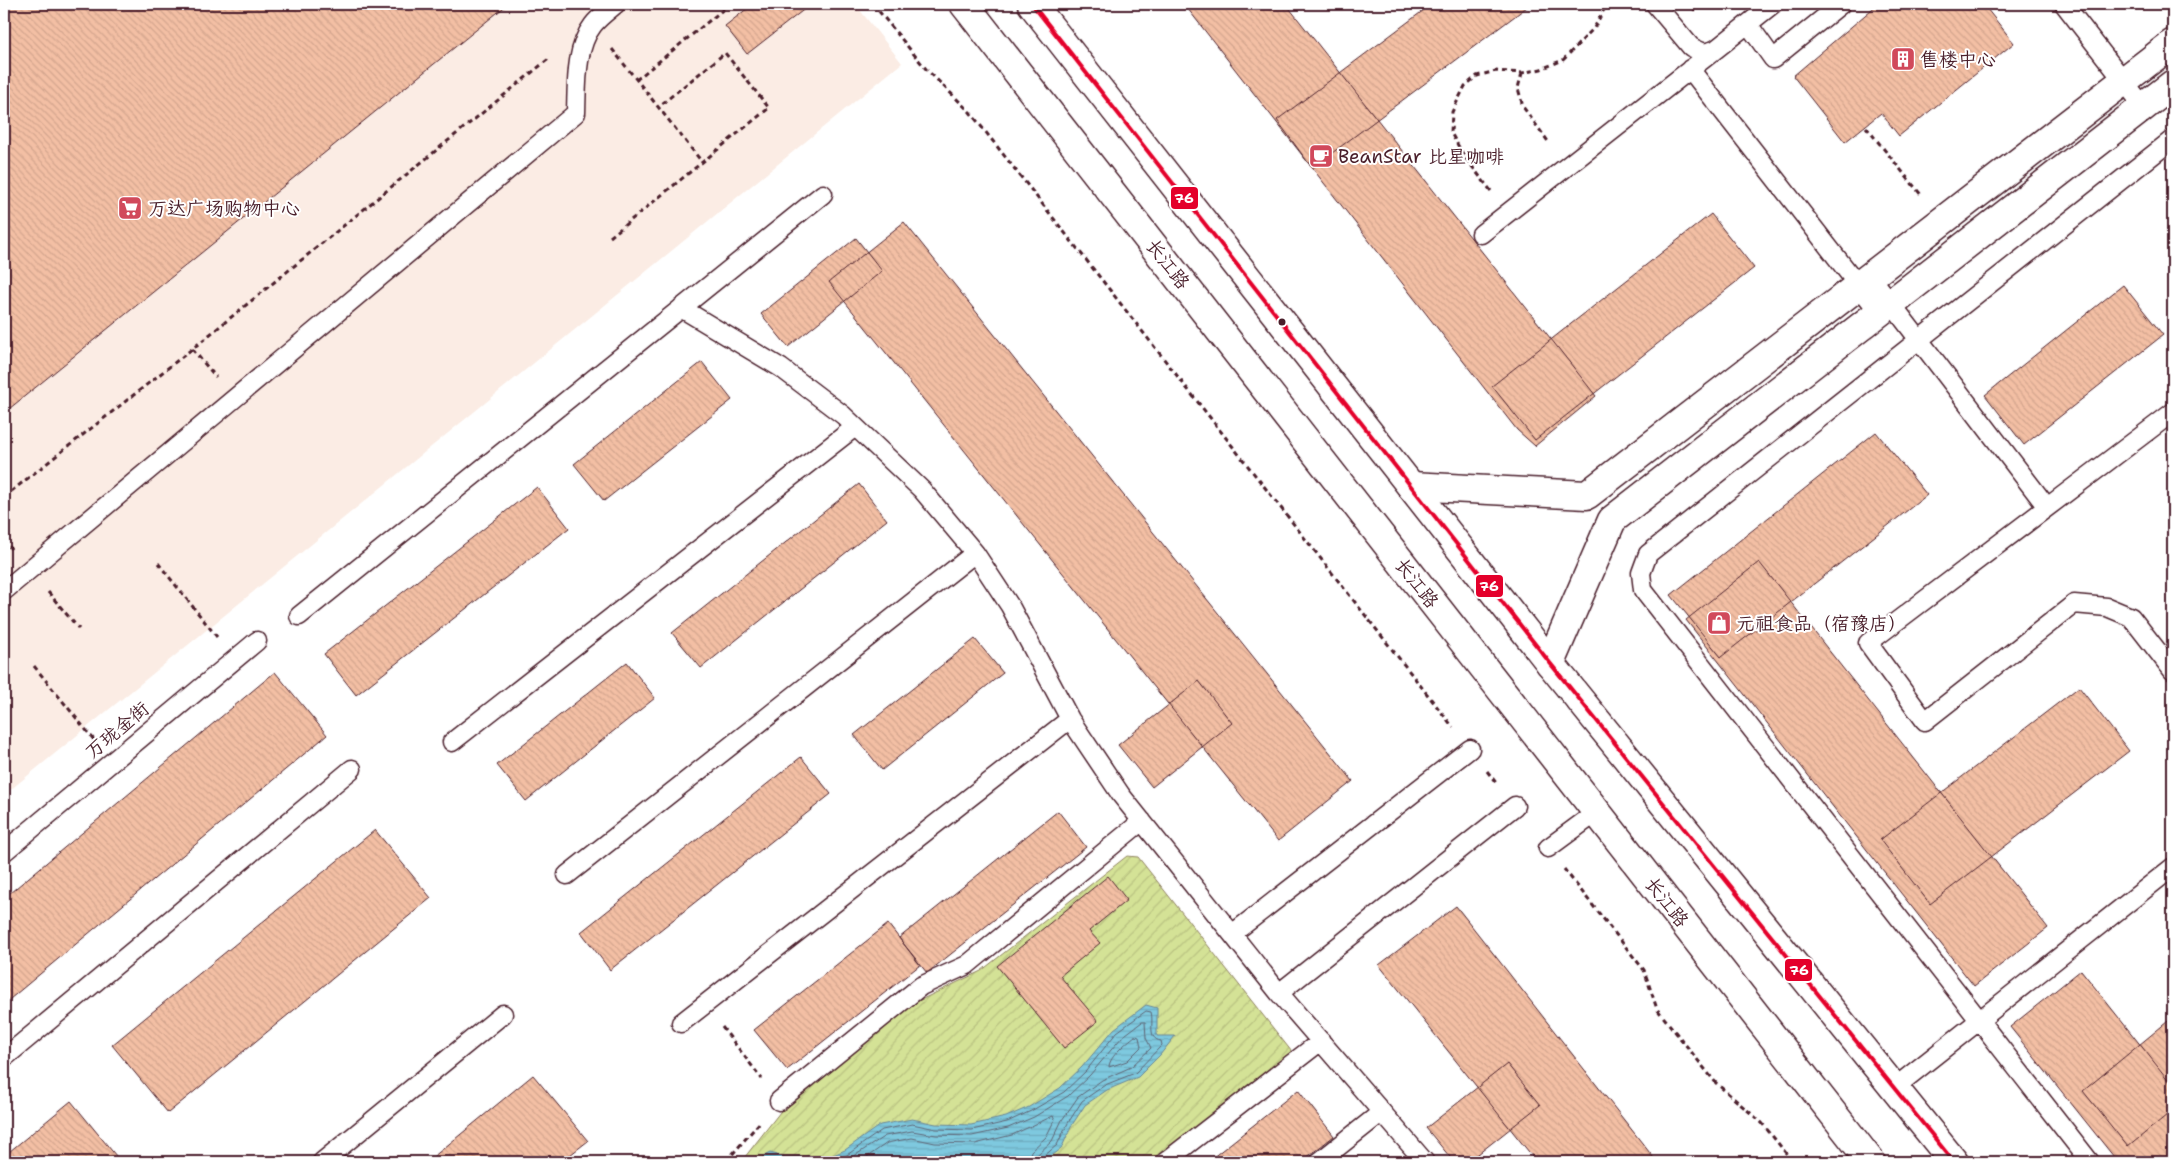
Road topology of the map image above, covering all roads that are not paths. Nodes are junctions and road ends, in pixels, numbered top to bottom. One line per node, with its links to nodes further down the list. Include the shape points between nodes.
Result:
1 (616, 4): 27 (lane, via 593,25 583,43 577,76 576,113)
2 (964, 4): 37 (street, 长江路)
3 (1032, 4): 24 (street)
4 (1655, 4): 10 (lane, via 1692,47 1704,52)
5 (1773, 4): 8 (lane)
6 (1841, 4): 8 (lane, via 1773,58)
7 (2064, 4): 12 (lane)
8 (1748, 24): 10 (lane)
9 (2173, 43): 12 (street)
10 (1715, 50): 11 (lane)
11 (1690, 69): 17 (lane); 18 (lane)
12 (2124, 81): 14 (lane); 18 (street)
13 (2173, 84): 14 (street)
14 (2144, 107): 20 (street)
15 (2173, 139): 21 (lane)
16 (823, 194): 19 (lane)
17 (1481, 234)
18 (1865, 281): 20 (lane); 24 (street, via 1587,495)
19 (681, 308): 23 (lane, via 781,368); 28 (lane)
20 (1885, 308): 21 (lane); 30 (street, via 1612,520)
21 (1920, 340): 25 (lane); 46 (lane, via 1648,554 1641,573 1643,590)
22 (2173, 412): 25 (lane)
23 (855, 427): 26 (lane, via 922,490); 33 (lane)
24 (1412, 486): 30 (street)
25 (2047, 507): 31 (lane, via 1868,643 1925,720 2074,604 2107,607 2131,617)
26 (975, 553): 32 (lane, via 1010,606); 42 (lane)
27 (4, 591)
28 (299, 616)
29 (257, 641): 40 (lane, 万珑金街)
30 (1550, 663): 50 (street)
31 (2173, 671)
32 (1070, 719): 38 (lane); 47 (lane)
33 (452, 742)
34 (1470, 749): 43 (lane)
35 (352, 769): 49 (lane)
36 (1515, 806): 44 (lane)
37 (1597, 812): 39 (lane); 57 (street, 长江路)
38 (1142, 821): 43 (lane); 51 (lane, via 967,965 921,986)
39 (1548, 848)
40 (4, 852)
41 (2173, 867): 46 (lane)
42 (567, 875)
43 (1232, 934): 44 (lane)
44 (1280, 993): 48 (lane)
45 (503, 1014): 53 (lane)
46 (1979, 1021): 50 (lane); 59 (lane)
47 (681, 1023)
48 (1321, 1041): 52 (lane); 54 (lane)
49 (4, 1058)
50 (1894, 1088): 58 (street)
51 (779, 1101)
52 (1382, 1112): 55 (lane); 56 (lane)
53 (322, 1162)
54 (1165, 1162)
55 (1319, 1162)
56 (1425, 1162)
57 (1871, 1162)
58 (1954, 1162)
59 (2090, 1162)

